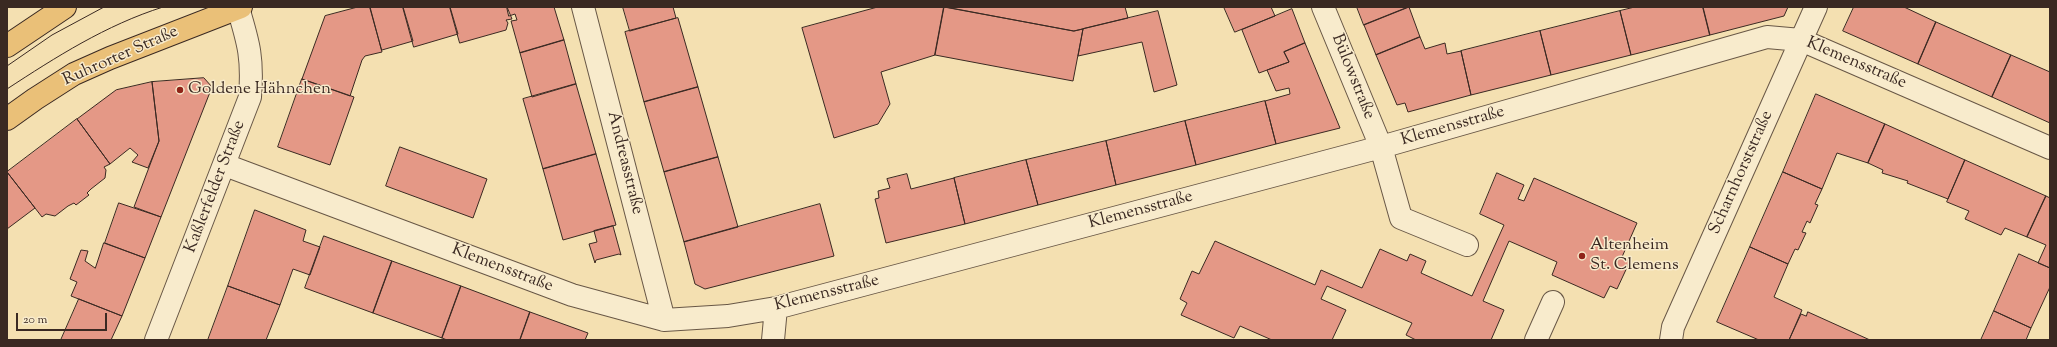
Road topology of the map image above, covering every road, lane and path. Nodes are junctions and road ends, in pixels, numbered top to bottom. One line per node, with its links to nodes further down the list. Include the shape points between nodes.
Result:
1 (65, 7): 7 (main road)
2 (239, 7): 8 (main road, Ruhrorter Straße, via 74,74); 11 (street, Kaßlerfelder Straße, via 253,68 250,97)
3 (583, 7): 15 (street, Andreasstraße)
4 (1323, 7): 9 (street, Bülowstraße)
5 (1816, 7): 6 (street, Scharnhorststraße)
6 (1801, 40): 9 (street, Klemensstraße, via 1767,37); 10 (street, Klemensstraße); 19 (street, Scharnhorststraße, via 1673,327)
7 (7, 46)
8 (7, 119)
9 (1381, 147): 12 (street, Bülowstraße, via 1400,218); 14 (street, Klemensstraße)
10 (2050, 148)
11 (225, 165): 15 (street, Klemensstraße, via 572,295); 16 (street, Kaßlerfelder Straße)
12 (1467, 245)
13 (1553, 302): 18 (street)
14 (776, 308): 15 (street, Klemensstraße, via 728,316); 17 (street)
15 (664, 320)
16 (156, 340)
17 (773, 340)
18 (1536, 340)
19 (1671, 340)

